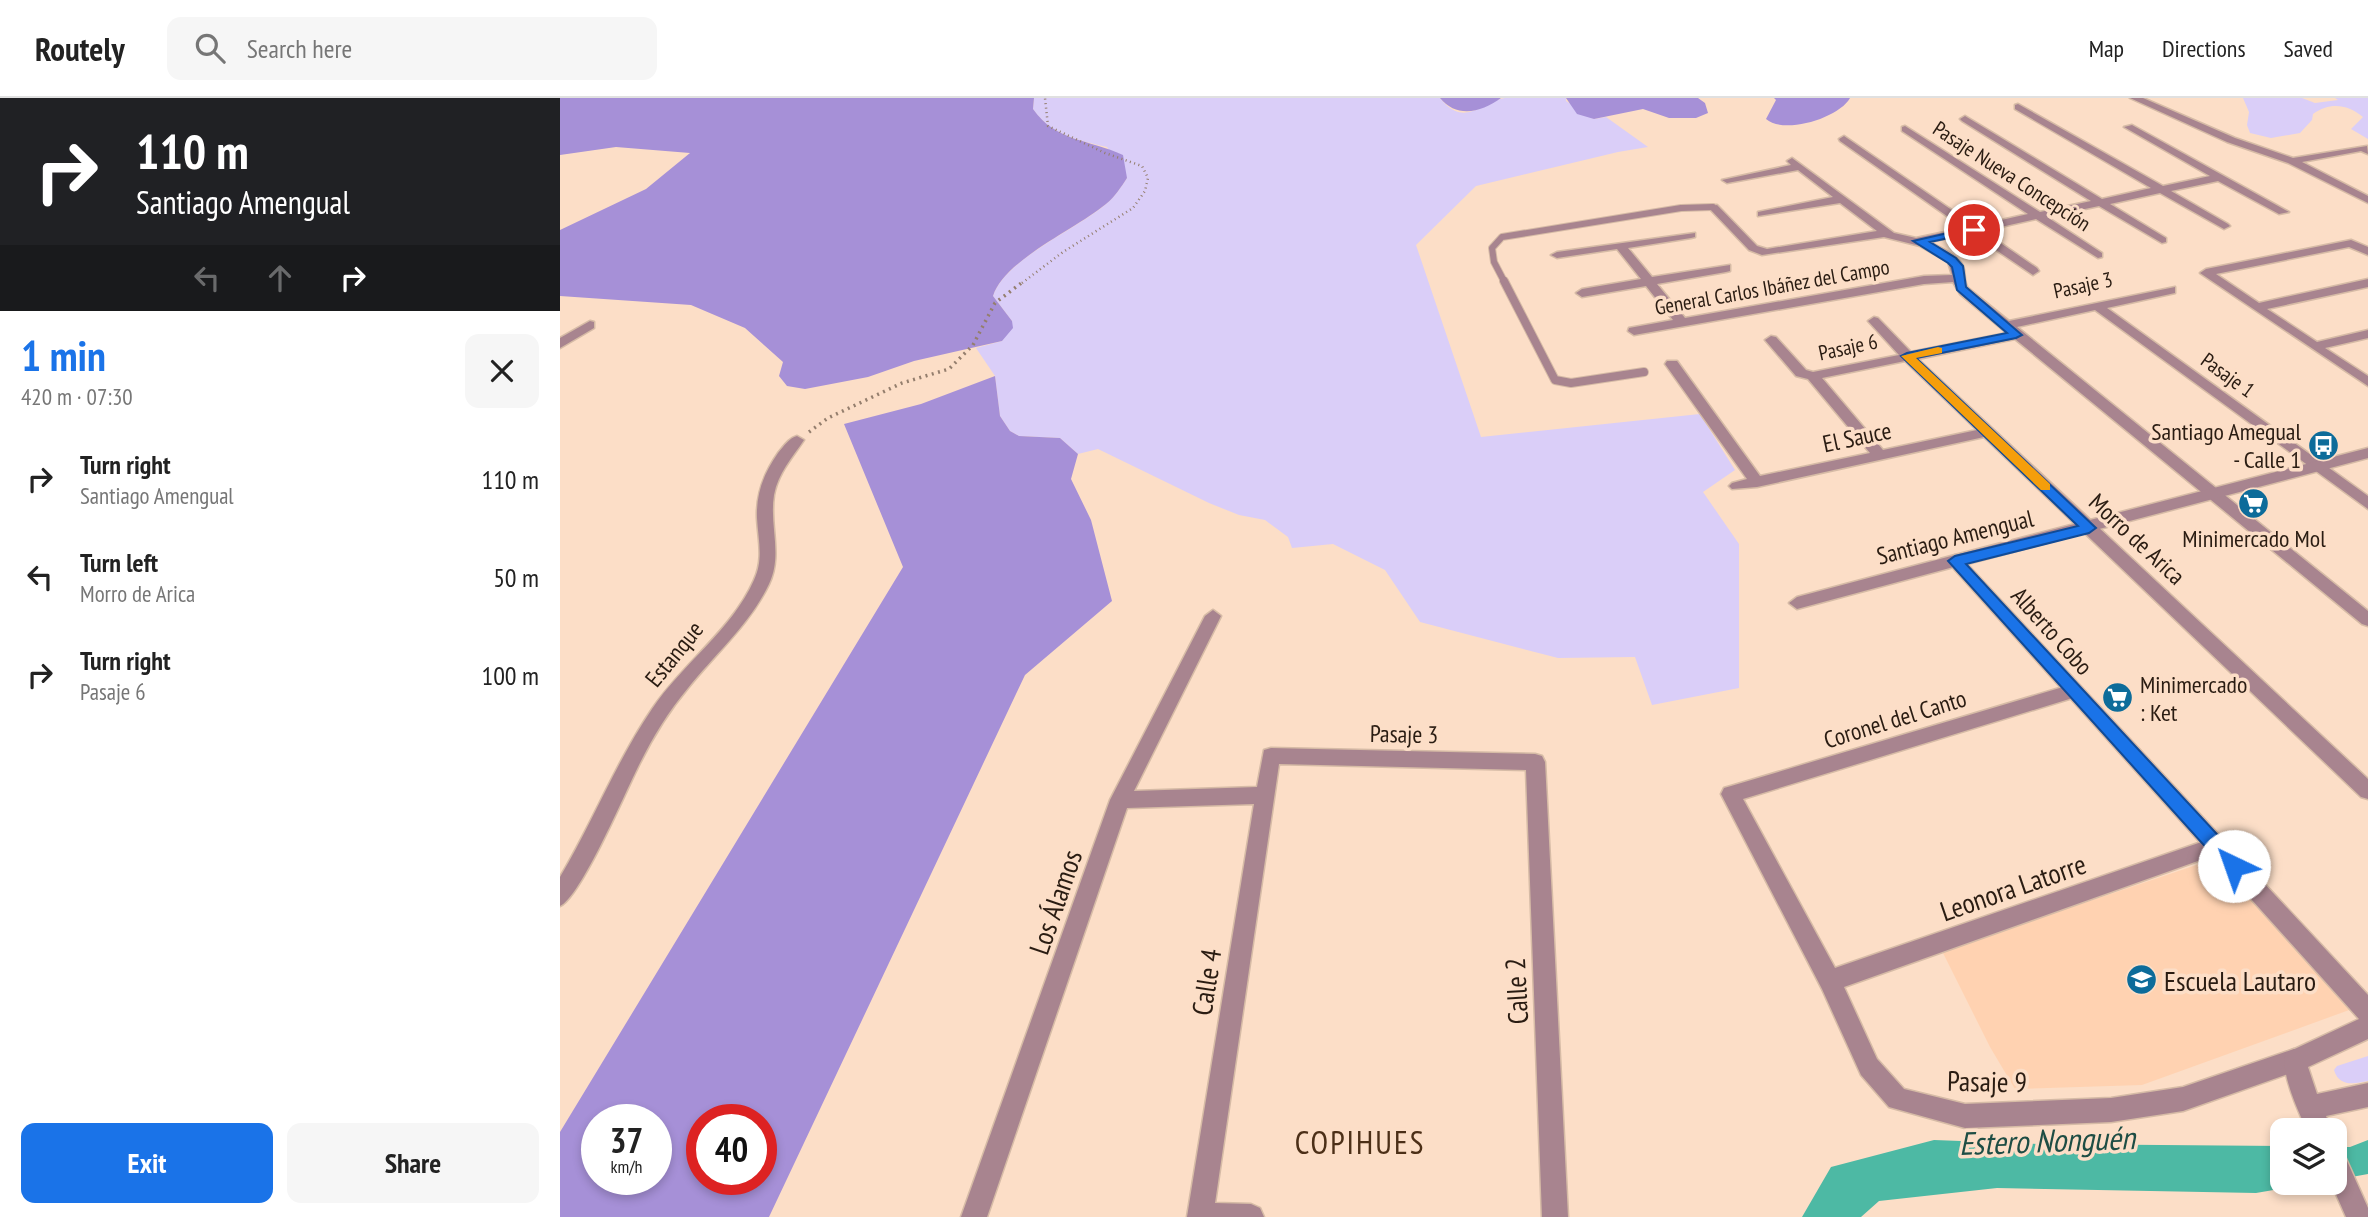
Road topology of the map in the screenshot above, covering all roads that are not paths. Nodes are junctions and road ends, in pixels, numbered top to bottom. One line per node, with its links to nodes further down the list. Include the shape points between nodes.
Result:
1 (2135, 98): 8 (street)
2 (2018, 107): 11 (street)
3 (1965, 119): 14 (street)
4 (2129, 127): 9 (street)
5 (1905, 129): 18 (street, Pasaje Nueva Concepción)
6 (1844, 139): 20 (street)
7 (2365, 149): 8 (street)
8 (2292, 161): 13 (street)
9 (2221, 177): 11 (street, General Carlos Ibáñez del Campo); 16 (street)
10 (1727, 180): 12 (street, via 1796,164)
11 (2162, 190): 14 (street, General Carlos Ibáñez del Campo); 19 (street)
12 (1842, 199): 17 (street); 21 (street)
13 (2368, 200)
14 (2102, 203): 18 (street, General Carlos Ibáñez del Campo); 23 (street)
15 (1713, 207): 21 (street, via 1766,253); 49 (lane, via 1514,233 1492,248 1494,262 1555,380 1571,383)
16 (2283, 212)
17 (1762, 214)
18 (2038, 216): 20 (street, General Carlos Ibáñez del Campo); 28 (street, Pasaje Nueva Concepción)
19 (2224, 226)
20 (1974, 230): 24 (street, General Carlos Ibáñez del Campo); 30 (street)
21 (1886, 233): 24 (street)
22 (1691, 235): 25 (street)
23 (2162, 240)
24 (1918, 241): 31 (street, via 1952,260)
25 (1620, 245): 27 (street); 32 (street)
26 (2368, 252): 37 (street, via 2351,243 2206,273)
27 (1557, 255)
28 (2098, 255)
29 (1726, 268): 32 (street)
30 (2033, 271)
31 (1959, 278): 39 (street, General Carlos Ibáñez del Campo); 41 (street, via 1964,292)
32 (1649, 282): 35 (street); 39 (street)
33 (2368, 283): 37 (street)
34 (2171, 290): 36 (street, Pasaje 3)
35 (1582, 293)
36 (2097, 306): 41 (street, Pasaje 3); 56 (street, Pasaje 1)
37 (2257, 307): 46 (street)
38 (1874, 321): 47 (street, Morro de Arica)
39 (1681, 322): 42 (street, General Carlos Ibáñez del Campo)
40 (590, 325): 45 (street)
41 (2011, 330): 47 (street, Pasaje 6); 59 (street)
42 (1634, 331)
43 (2368, 334): 46 (street)
44 (1771, 340): 50 (street, via 1801,373)
45 (560, 344)
46 (2315, 346): 51 (street)
47 (1907, 356): 50 (street, Pasaje 6); 52 (street, Morro de Arica)
48 (1672, 364): 57 (street)
49 (1644, 372)
50 (1813, 376): 55 (street)
51 (2368, 382)
52 (1987, 432): 55 (street, El Sauce); 61 (street, Morro de Arica)
53 (797, 440): 74 (street, Estanque, via 773,474 766,496 769,553 762,582 649,729)
54 (2368, 453): 56 (street, Santiago Amengual)
55 (1880, 455): 57 (street, El Sauce)
56 (2318, 467): 59 (street, Santiago Amengual); 60 (street, Pasaje 1)
57 (1757, 482): 58 (street, El Sauce)
58 (1737, 486)
59 (2213, 494): 61 (street, Santiago Amengual); 65 (street)
60 (2368, 504)
61 (2089, 528): 62 (street, Santiago Amengual); 69 (street, Morro de Arica)
62 (1955, 561): 63 (street, Santiago Amengual); 66 (street, Alberto Cobo)
63 (1797, 603)
64 (1213, 616): 72 (street, Los Álamos)
65 (2368, 620)
66 (2073, 691): 70 (street, Coronel del Canto); 73 (street, Alberto Cobo)
67 (1271, 756): 68 (street, Pasaje 3); 71 (street, Calle 4)
68 (1535, 762): 86 (street, Calle 2)
69 (2368, 791)
70 (1731, 794): 75 (street, Pasaje 9)
71 (1265, 796): 72 (street); 83 (street, Calle 4)
72 (1120, 800): 84 (street, Los Álamos)
73 (2216, 846): 75 (street, Leonora Latorre); 76 (street, Alberto Cobo)
74 (560, 896)
75 (1829, 981): 78 (street, Pasaje 9, via 1869,1067 1897,1099 1965,1116 2111,1110 2183,1099)
76 (2368, 1012)
77 (2368, 1027): 78 (street, Pasaje 9)
78 (2294, 1061): 80 (street)
79 (2368, 1095): 80 (street)
80 (2309, 1108): 81 (street)
81 (2314, 1118)
82 (2347, 1189): 87 (street)
83 (1200, 1216): 85 (street)
84 (974, 1217)
85 (1251, 1217)
86 (1555, 1217)
87 (2360, 1217)

